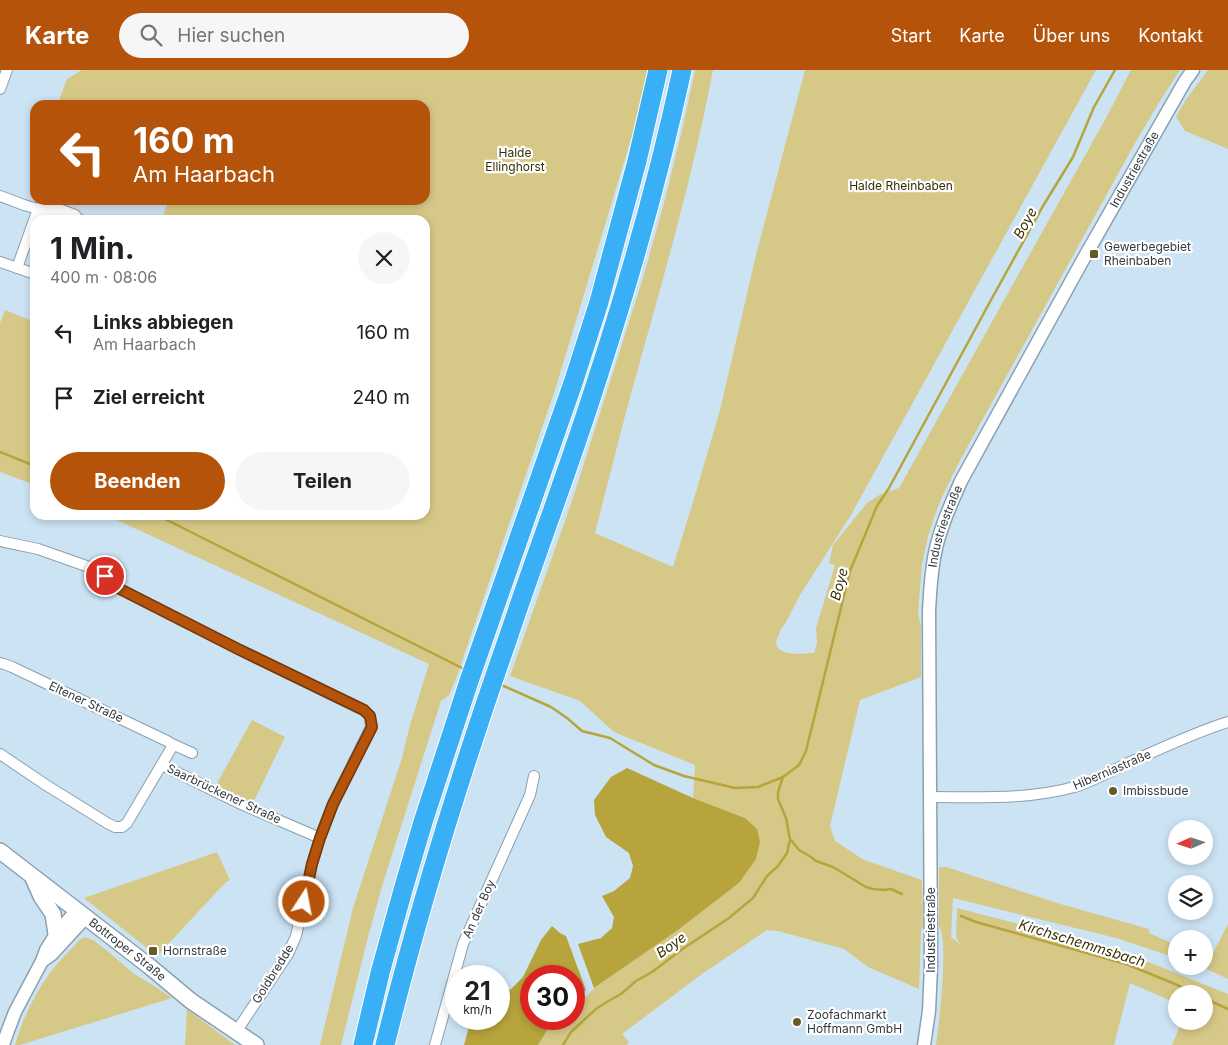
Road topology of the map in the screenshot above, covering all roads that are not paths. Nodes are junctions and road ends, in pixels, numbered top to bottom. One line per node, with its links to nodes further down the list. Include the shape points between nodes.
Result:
1 (7, 70): 5 (street)
2 (658, 70): 35 (highway, via 599,302 423,822 380,972)
3 (682, 70): 36 (highway, via 658,176 622,304 459,782 401,978)
4 (1193, 70): 25 (street, Industriestraße, via 1088,252 961,481 945,517 934,554 930,588)
5 (0, 89)
6 (0, 196): 9 (street)
7 (44, 205): 9 (street)
8 (48, 205): 12 (street)
9 (38, 209): 10 (street); 11 (street)
10 (36, 215)
11 (46, 215)
12 (75, 215)
13 (30, 231): 15 (street)
14 (0, 262): 15 (street)
15 (17, 268): 16 (street)
16 (30, 272)
17 (0, 541): 26 (street, Goldbredde, via 38,549 92,568 116,587 364,710 370,716 372,727 333,804)
18 (0, 663): 20 (street, Eltener Straße)
19 (1228, 722): 25 (street, Hiberniastraße, via 1061,790 1021,796)
20 (172, 744): 21 (street, Eltener Straße); 23 (street)
21 (192, 753)
22 (0, 754): 23 (street, Saarbrückener Straße, via 115,827 127,823)
23 (162, 765): 26 (street, Saarbrückener Straße)
24 (534, 776): 37 (street, An der Boy, via 530,795 463,944)
25 (930, 797): 38 (street, Industriestraße, via 931,990)
26 (320, 838): 32 (street, Goldbredde, via 296,936 288,954)
27 (0, 851): 28 (main road, Bottroper Straße)
28 (32, 877): 29 (main road, Bottroper Straße); 30 (main road, via 53,914)
29 (82, 913): 30 (street); 31 (street, via 52,954); 32 (main road, Bottroper Straße, via 191,1001)
30 (56, 934): 31 (street)
31 (42, 961): 33 (street, via 15,1012)
32 (236, 1032): 34 (main road, Bottroper Straße)
33 (3, 1045)
34 (256, 1045)
35 (363, 1045)
36 (385, 1045)
37 (435, 1045)
38 (924, 1045)

